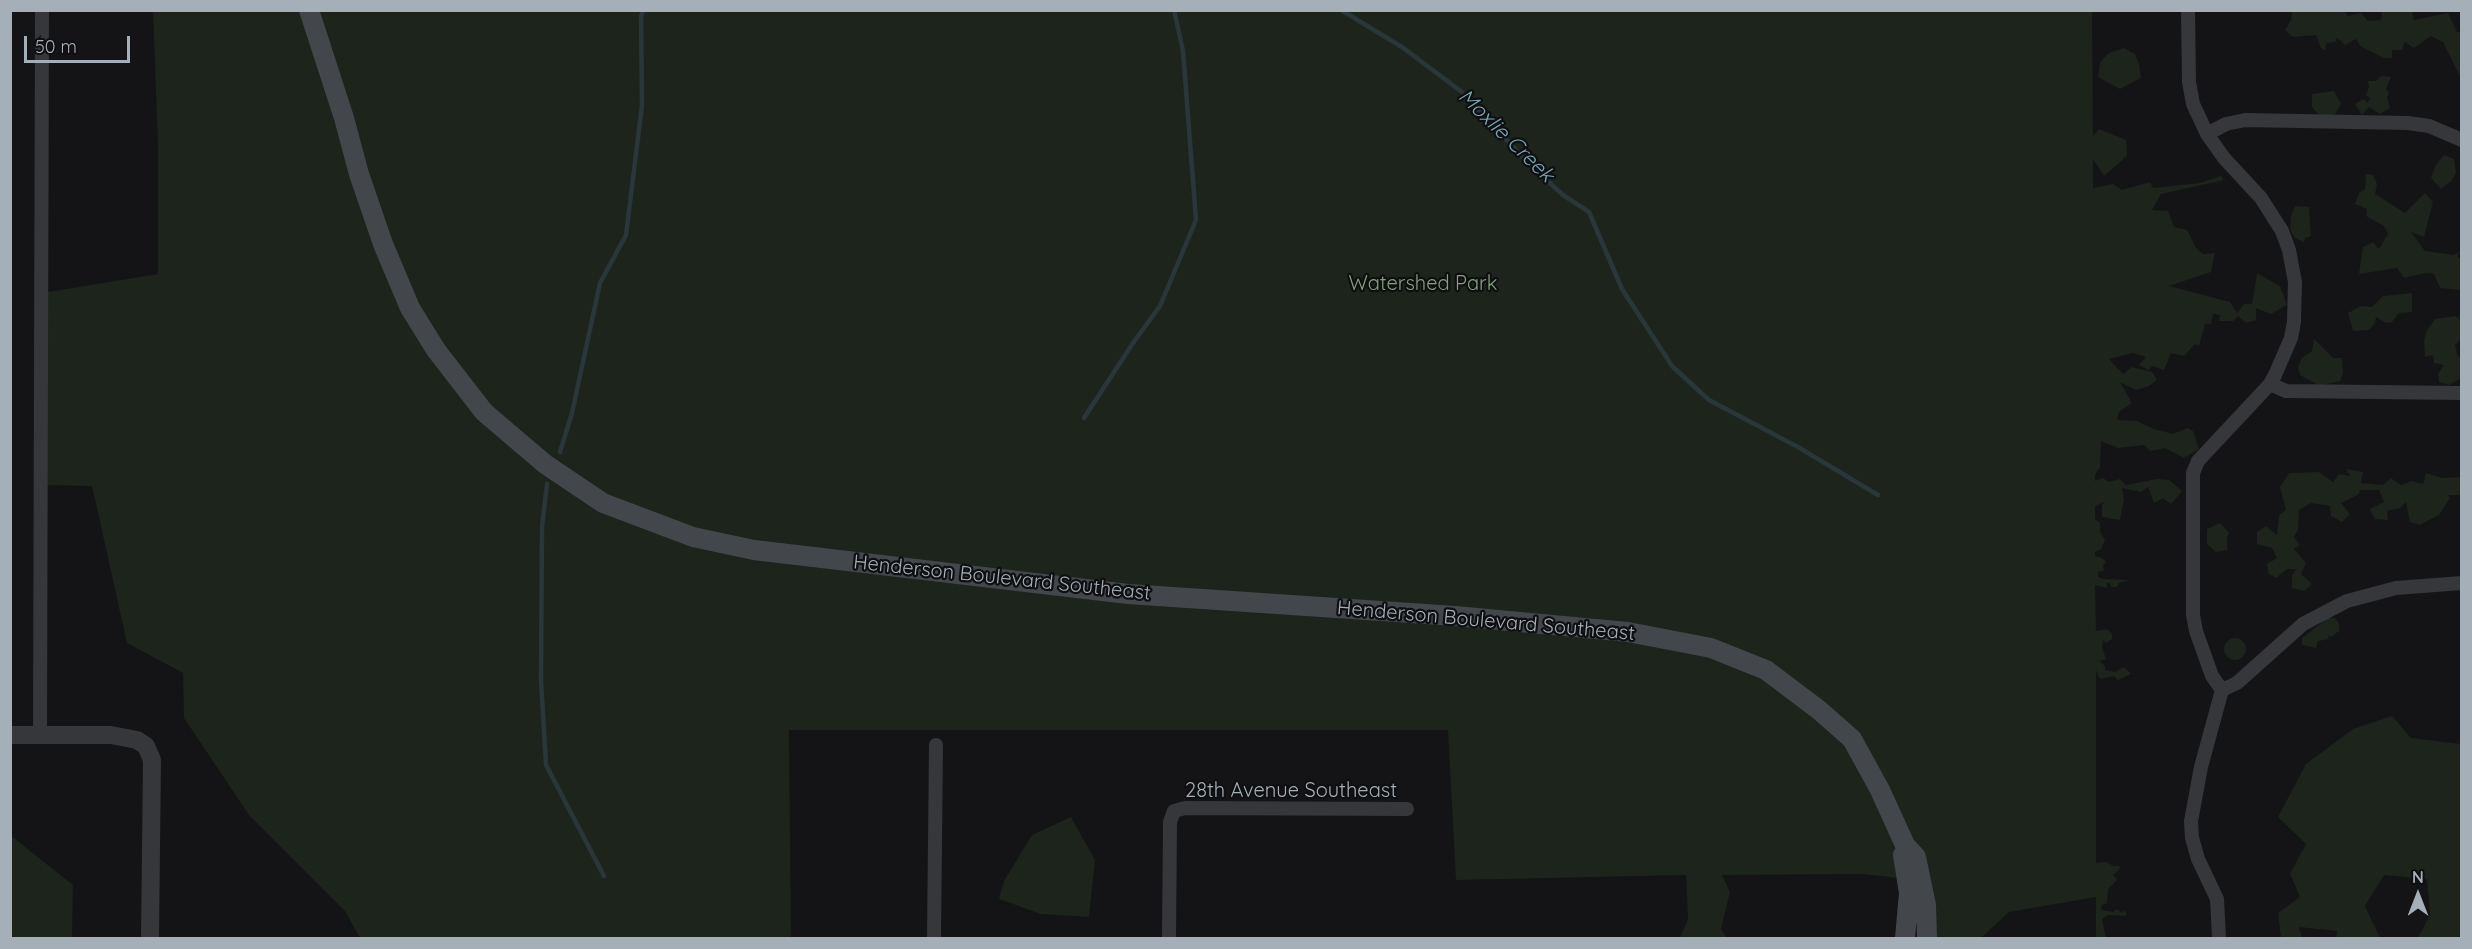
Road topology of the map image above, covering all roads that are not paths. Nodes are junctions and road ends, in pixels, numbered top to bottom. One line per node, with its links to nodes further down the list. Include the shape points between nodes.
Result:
1 (42, 10): 10 (street)
2 (309, 10): 14 (main road, Henderson Boulevard Southeast, via 359,174 410,308 436,350 484,411 545,464 603,503 693,537 754,550 1128,594 1628,632 1711,648 1766,670 1852,740)
3 (2188, 10): 4 (street, via 2189,82 2193,104)
4 (2207, 134): 5 (street, via 2245,120 2408,123 2429,126); 6 (street, via 2269,208 2294,266 2294,322)
5 (2462, 140)
6 (2270, 384): 7 (street, via 2286,391); 9 (street, via 2198,461 2193,473 2193,615 2212,676)
7 (2462, 393)
8 (2462, 583): 9 (street, via 2396,588 2347,601 2303,624)
9 (2222, 690): 20 (street, via 2200,766 2191,821 2198,859 2217,899)
10 (40, 734): 11 (street); 15 (street, via 126,736 146,746 152,760)
11 (10, 735)
12 (936, 745): 16 (street)
13 (1407, 809): 17 (street, 28th Avenue Southeast, via 1174,811 1170,822)
14 (1905, 845): 18 (main road, Henderson Boulevard Southeast, via 1902,859 1909,893); 19 (main road, Henderson Boulevard Southeast, via 1916,857 1928,923)
15 (150, 939)
16 (934, 939)
17 (1169, 939)
18 (1905, 939)
19 (1927, 939)
20 (2219, 939)

